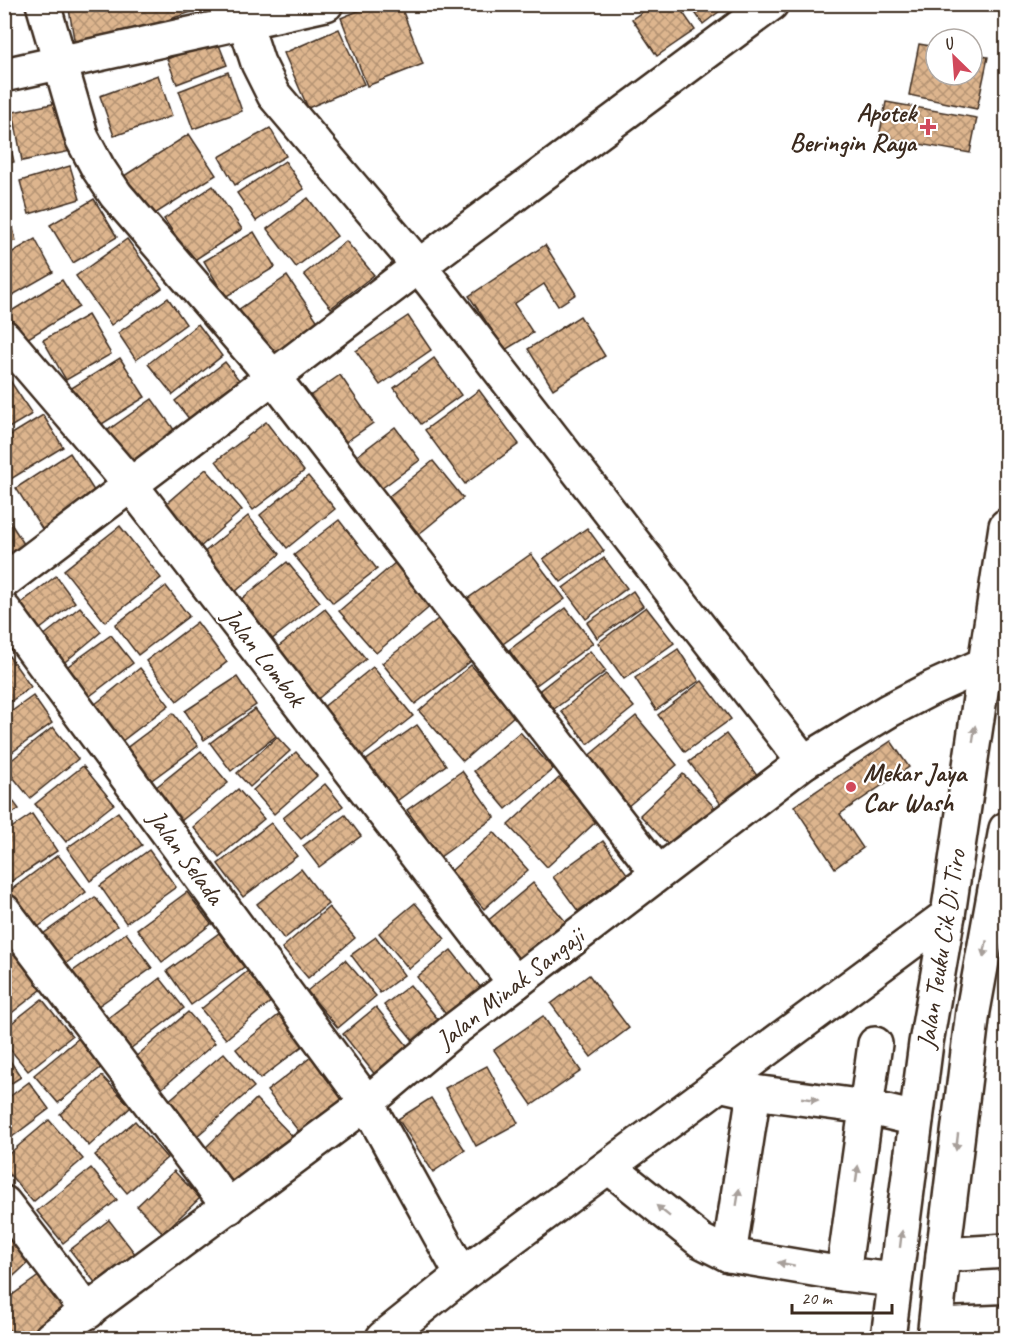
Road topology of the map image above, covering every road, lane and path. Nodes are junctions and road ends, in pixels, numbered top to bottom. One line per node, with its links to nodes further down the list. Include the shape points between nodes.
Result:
1 (43, 4): 5 (street)
2 (326, 4): 4 (street)
3 (771, 4): 7 (street)
4 (245, 23): 5 (street); 7 (street, via 274,95)
5 (60, 64): 6 (street); 9 (street, via 82,138 98,168)
6 (4, 75)
7 (419, 266): 9 (street); 15 (street)
8 (4, 337): 10 (street, Jalan Lombok)
9 (273, 376): 10 (street); 17 (street)
10 (130, 484): 12 (street); 21 (street, Jalan Lombok)
11 (1006, 525): 14 (street, Jalan Teuku Cik Di Tiro)
12 (4, 581)
13 (4, 610): 25 (street, Jalan Selada)
14 (985, 664): 15 (street, Jalan Minak Sangaji, via 888,711); 20 (street, Jalan Teuku Cik Di Tiro, one-way to 14)
15 (804, 762): 17 (street, Jalan Minak Sangaji)
16 (1006, 829): 18 (street, Jalan Teuku Cik Di Tiro)
17 (658, 873): 21 (street, Jalan Minak Sangaji)
18 (1000, 898): 33 (street, Jalan Teuku Cik Di Tiro, one-way to 33, via 973,1011)
19 (4, 911): 30 (street)
20 (948, 915): 23 (street); 27 (street, Jalan Teuku Cik Di Tiro)
21 (515, 982): 25 (street, Jalan Minak Sangaji)
22 (875, 1044): 26 (street)
23 (719, 1084): 24 (street); 28 (street)
24 (754, 1092): 26 (street, one-way to 26); 32 (street, one-way to 24)
25 (367, 1103): 30 (street, Jalan Minak Sangaji); 35 (street, Jalan Selada)
26 (866, 1107): 27 (street); 34 (street, one-way to 26)
27 (916, 1119): 36 (street, Jalan Teuku Cik Di Tiro, one-way to 27)
28 (609, 1167): 32 (street, one-way to 28, via 701,1241); 35 (street)
29 (4, 1203): 37 (street)
30 (229, 1207): 37 (street, Jalan Minak Sangaji)
31 (1006, 1251): 33 (street)
32 (729, 1255): 34 (street, one-way to 32)
33 (943, 1255): 39 (street, Jalan Teuku Cik Di Tiro)
34 (843, 1274): 36 (street)
35 (462, 1275): 41 (street)
36 (895, 1280): 42 (street, Jalan Teuku Cik Di Tiro)
37 (88, 1311): 40 (street, Jalan Minak Sangaji)
38 (1006, 1322): 39 (street)
39 (935, 1332)
40 (51, 1338)
41 (383, 1338)
42 (888, 1338)

